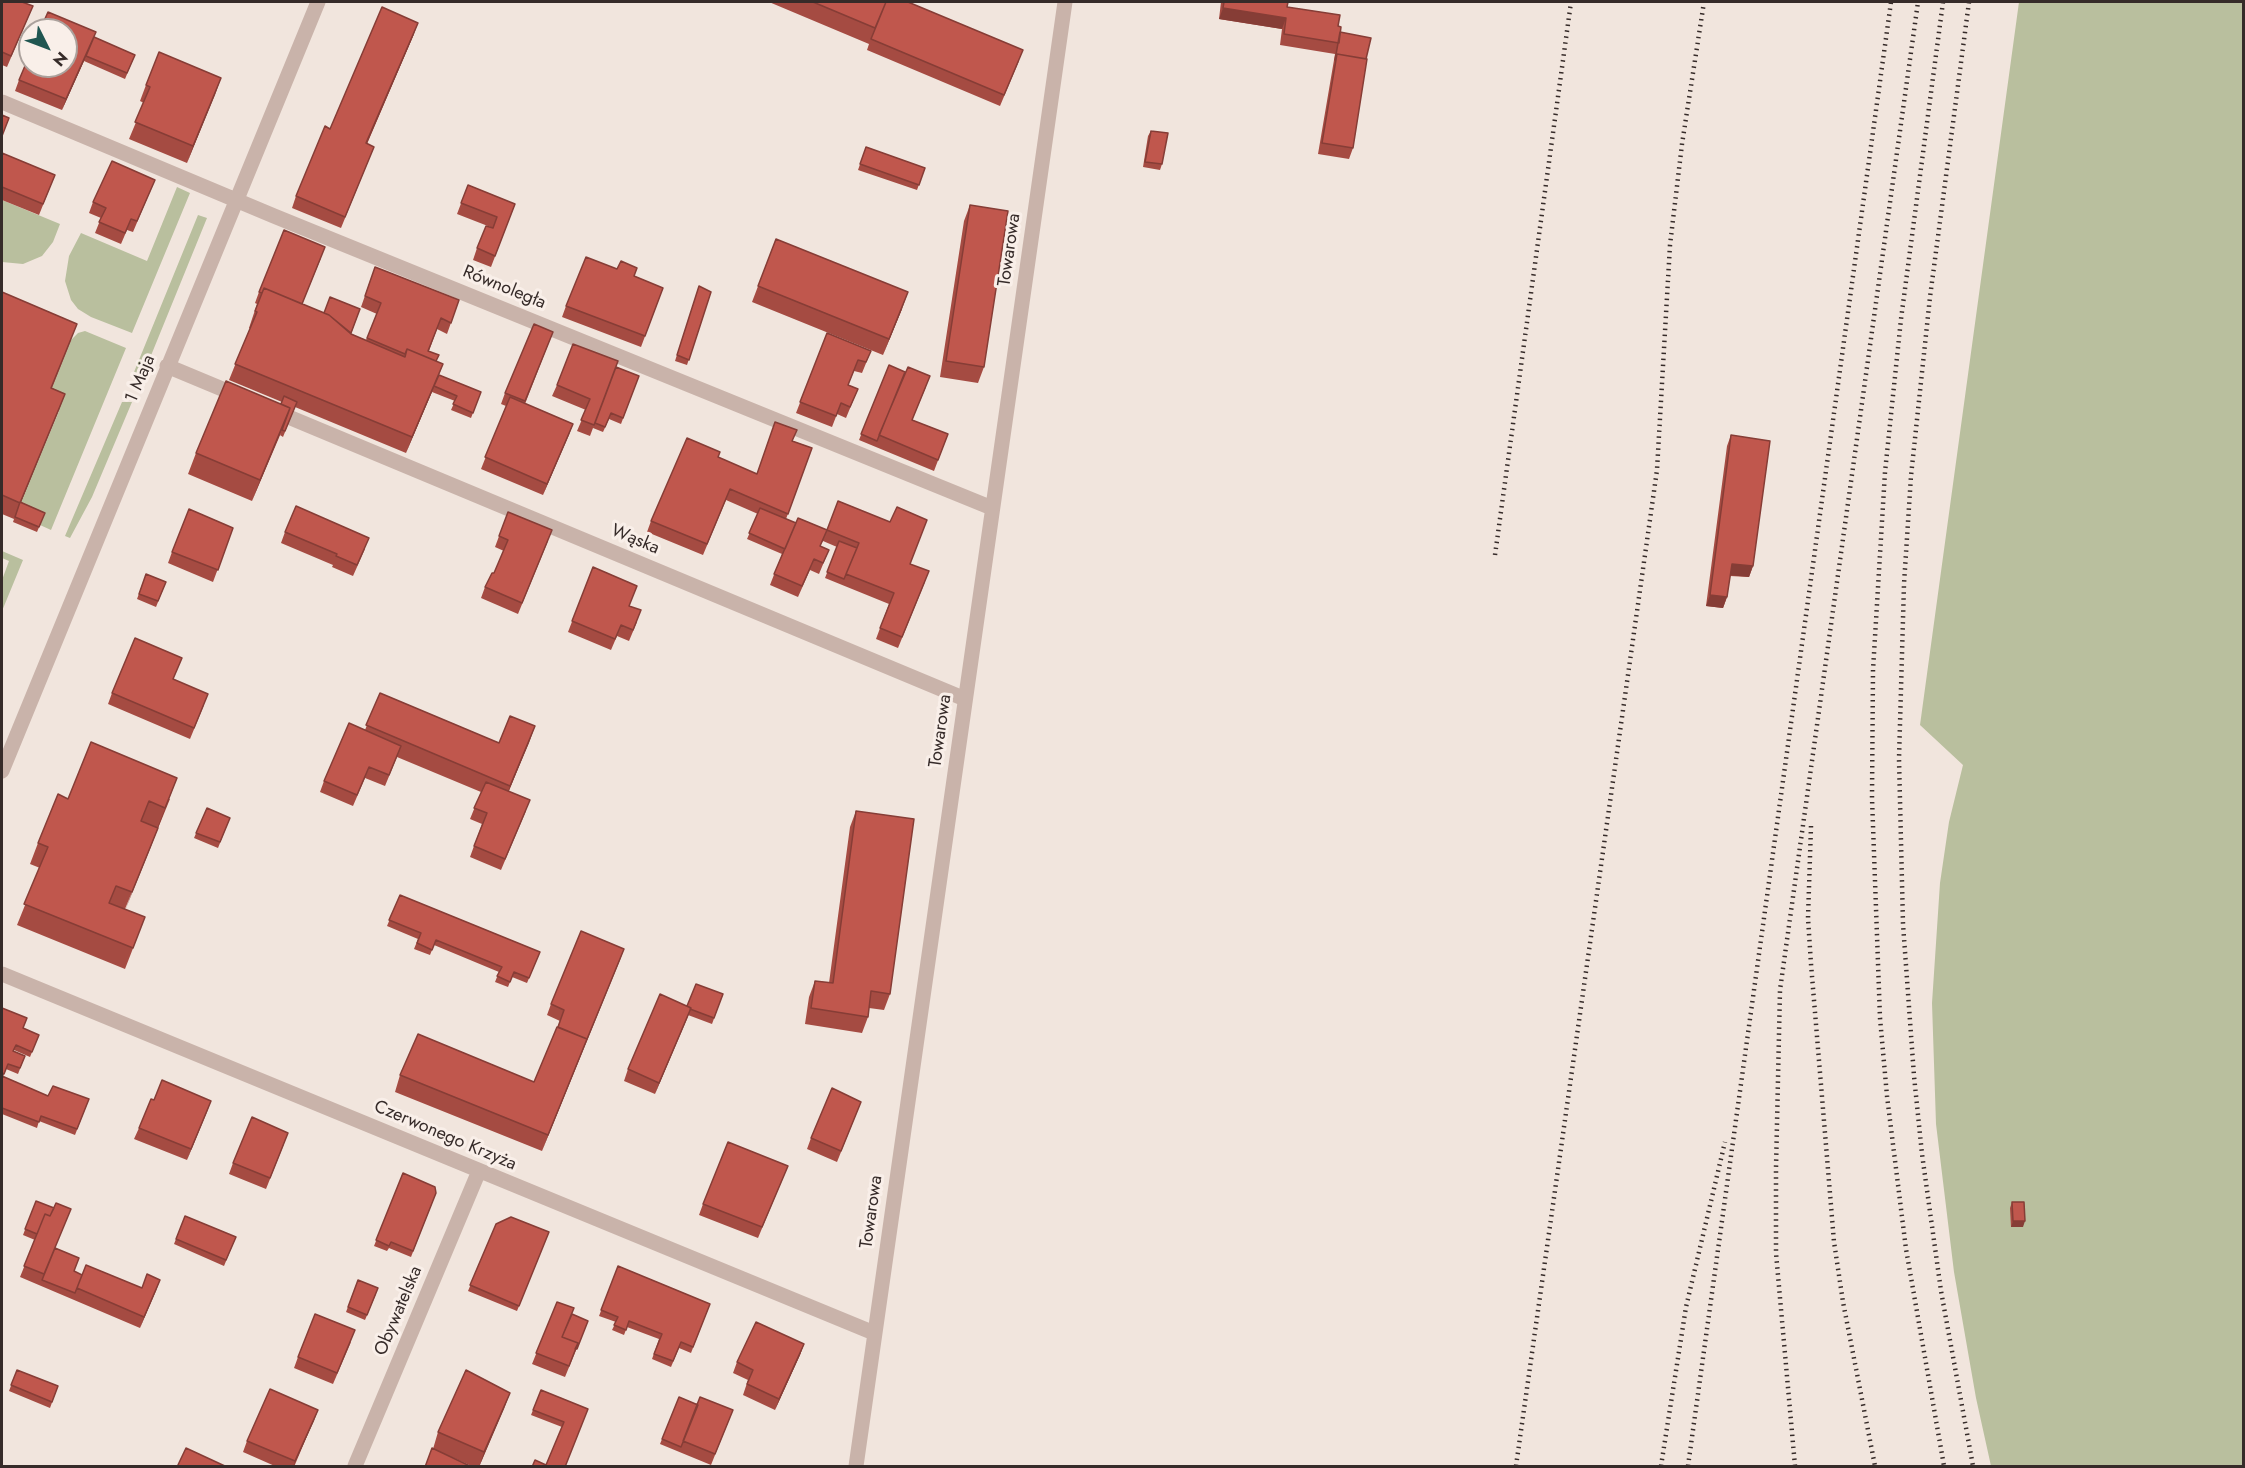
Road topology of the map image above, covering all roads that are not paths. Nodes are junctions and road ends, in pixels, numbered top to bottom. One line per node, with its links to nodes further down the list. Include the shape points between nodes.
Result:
1 (318, 2): 4 (street, 1 Maja)
2 (1065, 2): 8 (street, Towarowa)
3 (2, 102): 4 (street, Równoległa)
4 (237, 200): 5 (street, 1 Maja); 8 (street, Równoległa)
5 (167, 366): 6 (street); 10 (street, 1 Maja)
6 (257, 404)
7 (291, 418): 9 (street, Wąska)
8 (992, 508): 9 (street, Towarowa)
9 (965, 699): 13 (street, Towarowa)
10 (2, 771)
11 (2, 974): 12 (street, Czerwonego Krzyża)
12 (479, 1171): 13 (street, Czerwonego Krzyża); 14 (street, Obywatelska)
13 (874, 1333): 15 (street, Towarowa)
14 (355, 1467)
15 (856, 1467)

